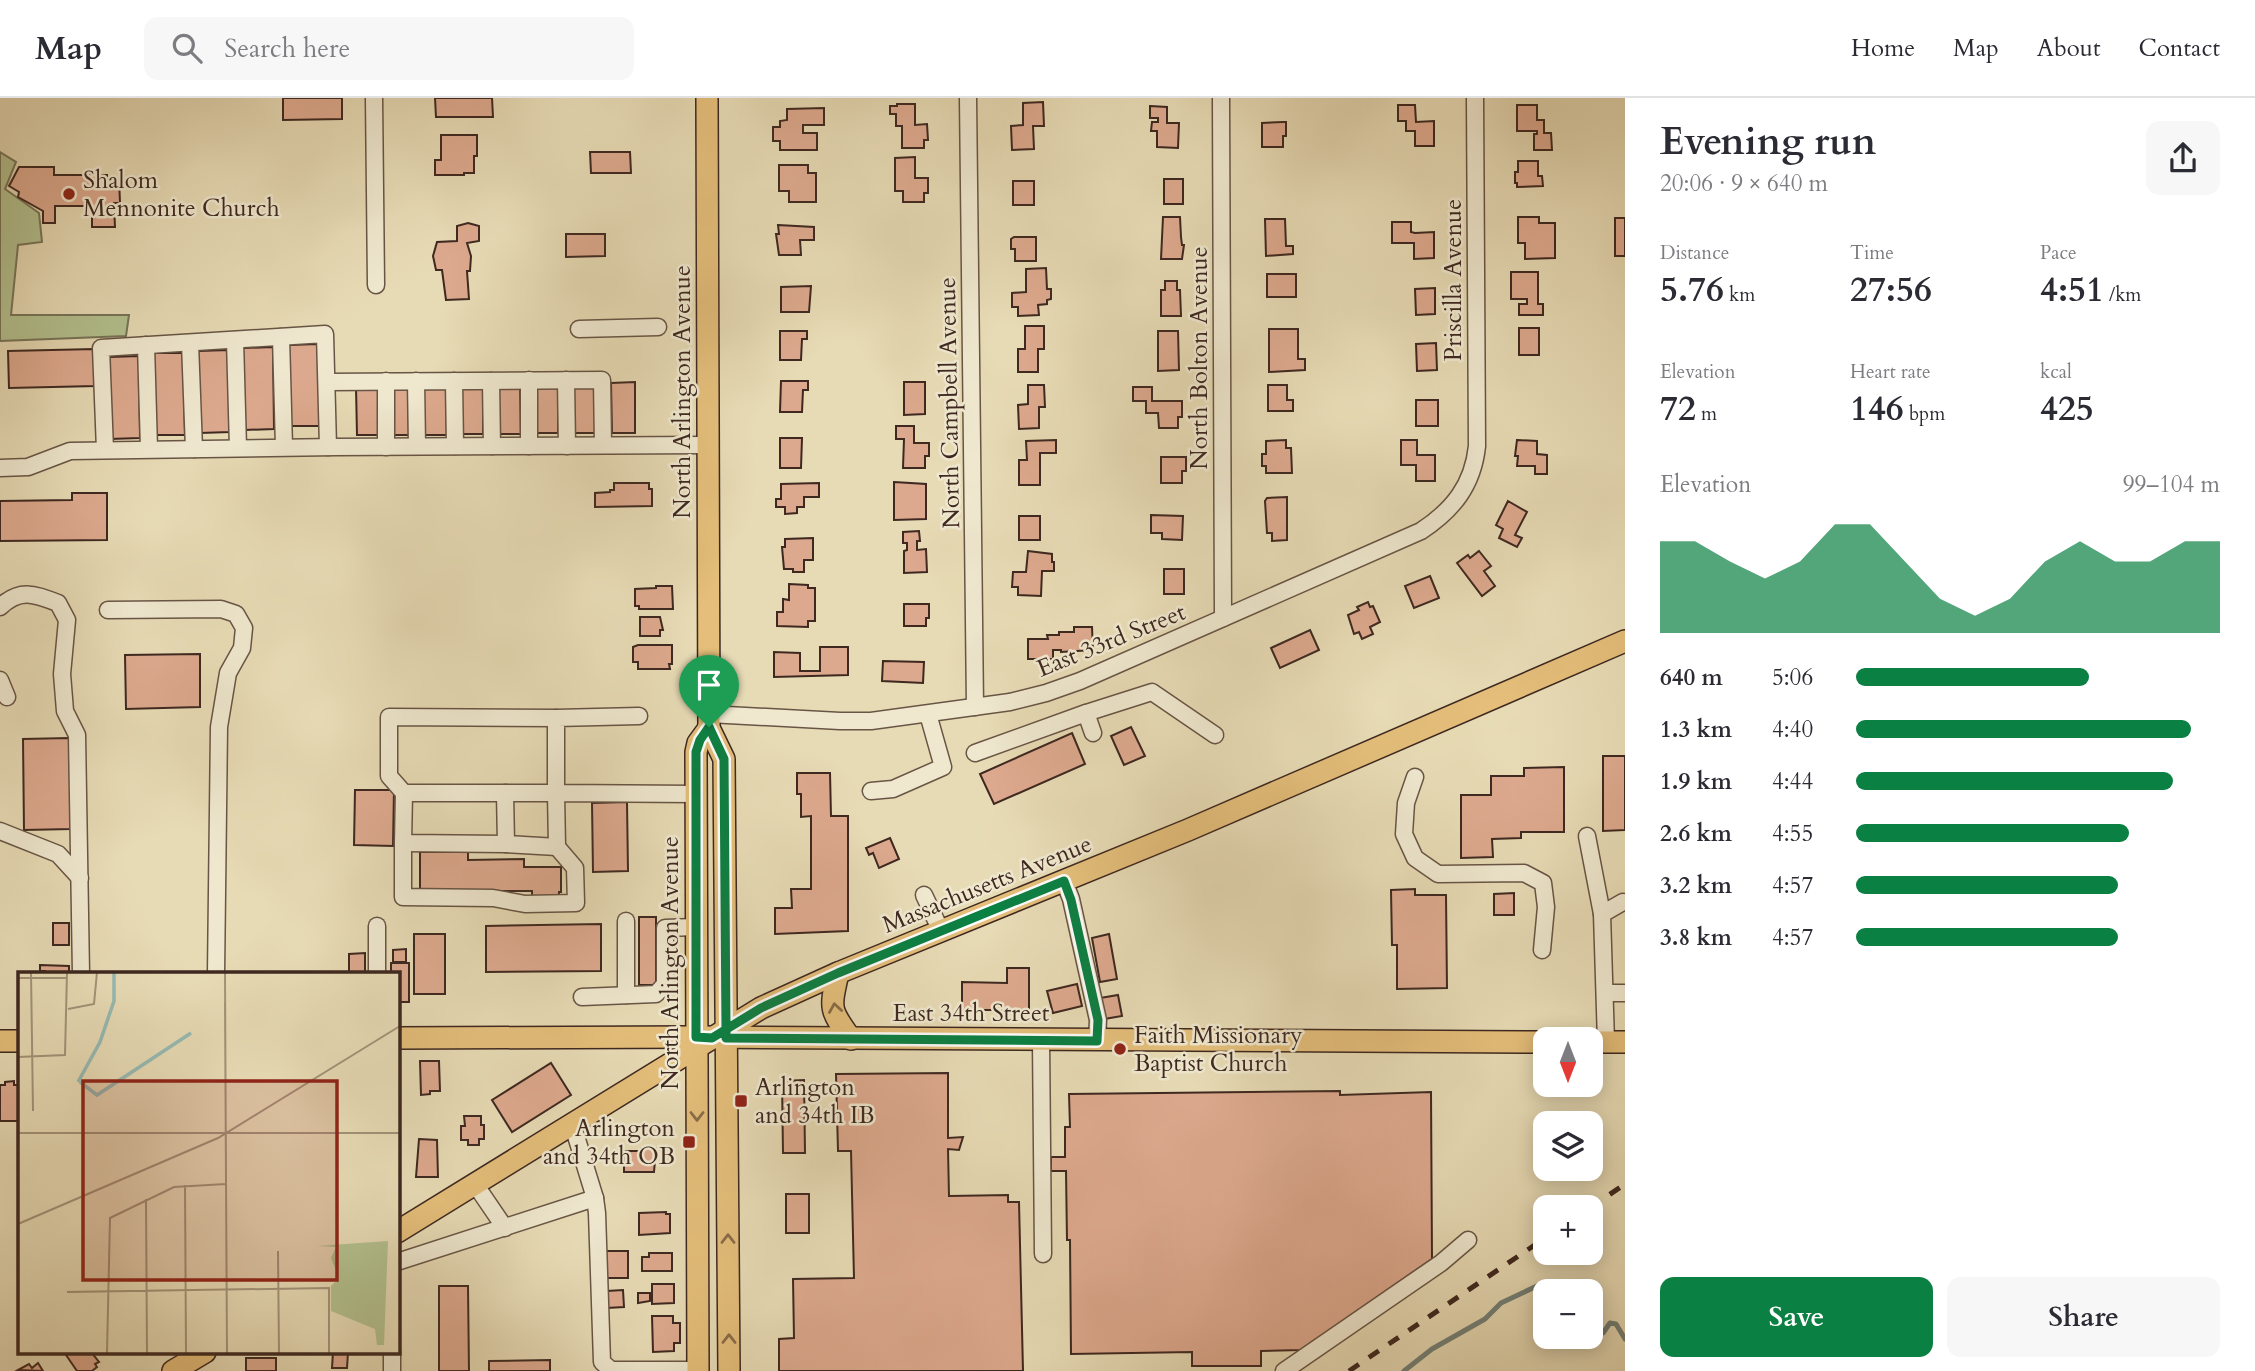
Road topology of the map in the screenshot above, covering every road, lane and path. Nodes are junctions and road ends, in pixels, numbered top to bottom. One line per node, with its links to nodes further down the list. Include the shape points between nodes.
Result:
1 (374, 98): 6 (street)
2 (707, 98): 21 (main road, North Arlington Avenue)
3 (968, 98): 42 (street, North Campbell Avenue)
4 (1221, 98): 38 (street, North Bolton Avenue)
5 (1475, 98): 34 (street, Priscilla Avenue)
6 (376, 285)
7 (658, 327): 8 (street)
8 (579, 329)
9 (281, 337): 10 (street); 19 (street, via 325,334); 28 (street)
10 (235, 340): 11 (street); 30 (street)
11 (190, 343): 12 (street); 32 (street)
12 (146, 345): 31 (street); 33 (street, via 101,348)
13 (528, 380): 14 (street); 18 (street); 26 (street)
14 (566, 380): 20 (street, via 602,380); 27 (street)
15 (386, 381): 16 (street); 19 (street); 22 (street)
16 (416, 381): 17 (street); 23 (street)
17 (454, 381): 18 (street); 24 (street)
18 (491, 381): 25 (street)
19 (327, 382): 29 (street)
20 (603, 445): 21 (street); 27 (street)
21 (708, 445): 47 (main road, North Arlington Avenue)
22 (386, 446): 23 (street); 29 (street)
23 (417, 446): 24 (street)
24 (455, 446): 25 (street)
25 (492, 446): 26 (street)
26 (529, 446): 27 (street)
27 (567, 446)
28 (284, 447): 29 (street); 30 (street)
29 (328, 447)
30 (238, 448): 32 (street)
31 (149, 449): 32 (street); 33 (street)
32 (194, 449)
33 (105, 450): 35 (street, via 70,451 28,467)
34 (1475, 461): 38 (street, East 33rd Street, via 1458,500 1421,531)
35 (0, 468)
36 (0, 607): 62 (street, via 11,596 34,594 58,603 67,620 62,674 65,711 77,735)
37 (107, 610): 73 (street, via 221,609 236,614 244,628 242,648 228,673 219,727)
38 (1223, 618): 42 (street, East 33rd Street, via 1080,681 1010,702)
39 (1625, 641): 63 (main road, Massachusetts Avenue)
40 (0, 680): 41 (street)
41 (6, 697)
42 (975, 707): 44 (street, East 33rd Street)
43 (1086, 713): 48 (street); 49 (street, via 1152,692); 50 (street)
44 (928, 714): 47 (street, East 33rd Street, via 854,722); 52 (street, via 943,767 893,789)
45 (639, 716): 46 (street)
46 (556, 718): 53 (street, via 389,718 389,776); 55 (street)
47 (709, 721): 56 (main road, North Arlington Avenue, via 696,748); 81 (main road, North Arlington Avenue, via 724,759)
48 (1093, 733)
49 (1215, 734)
50 (975, 753)
51 (1415, 777): 71 (street, via 1406,803 1404,834 1415,858 1438,874 1524,873 1543,883)
52 (871, 791)
53 (404, 793): 54 (street); 59 (street)
54 (505, 793): 55 (street); 60 (street)
55 (556, 793): 56 (street); 61 (street)
56 (696, 794): 69 (main road, North Arlington Avenue)
57 (0, 831): 62 (street, via 58,854)
58 (1587, 836): 66 (street)
59 (403, 843): 60 (street); 61 (street, via 403,897 576,903 575,868)
60 (506, 844): 61 (street)
61 (557, 847)
62 (80, 878): 72 (street)
63 (1064, 881): 70 (main road, Massachusetts Avenue); 86 (street, via 1098,1020)
64 (924, 895): 70 (street)
65 (1623, 902): 66 (street)
66 (1602, 914): 76 (street)
67 (626, 921): 78 (street)
68 (377, 926): 74 (street)
69 (696, 927): 78 (street, via 665,929 665,984 656,994); 81 (main road, North Arlington Avenue)
70 (941, 931): 75 (main road, Massachusetts Avenue)
71 (1542, 950)
72 (81, 972)
73 (216, 972)
74 (377, 972)
75 (838, 973): 81 (main road, Massachusetts Avenue, via 761,1008); 82 (main road, one-way to 75, via 833,1009)
76 (1605, 993): 77 (street); 88 (street)
77 (1625, 993)
78 (626, 995): 79 (street)
79 (582, 997)
80 (399, 1038): 81 (main road, East 34th Street)
81 (711, 1038): 82 (main road, East 34th Street); 89 (main road, Massachusetts Avenue); 99 (main road, North Arlington Avenue, one-way to 99); 101 (main road, North Arlington Avenue, one-way to 81)
82 (851, 1039): 83 (main road, East 34th Street)
83 (1041, 1040): 86 (main road, East 34th Street); 95 (street)
84 (0, 1041): 85 (main road)
85 (18, 1041)
86 (1097, 1041): 87 (main road, East 34th Street)
87 (1533, 1042)
88 (1607, 1042)
89 (572, 1123): 90 (main road, Massachusetts Avenue); 91 (street)
90 (475, 1184): 92 (street); 93 (main road, Massachusetts Avenue)
91 (595, 1198): 92 (street); 98 (street)
92 (505, 1228): 96 (street)
93 (399, 1231)
94 (1468, 1240): 102 (street)
95 (1043, 1254)
96 (399, 1261)
97 (202, 1354): 100 (main road)
98 (602, 1367): 99 (street)
99 (698, 1370)
100 (173, 1371)
101 (729, 1371)
102 (1284, 1371)

